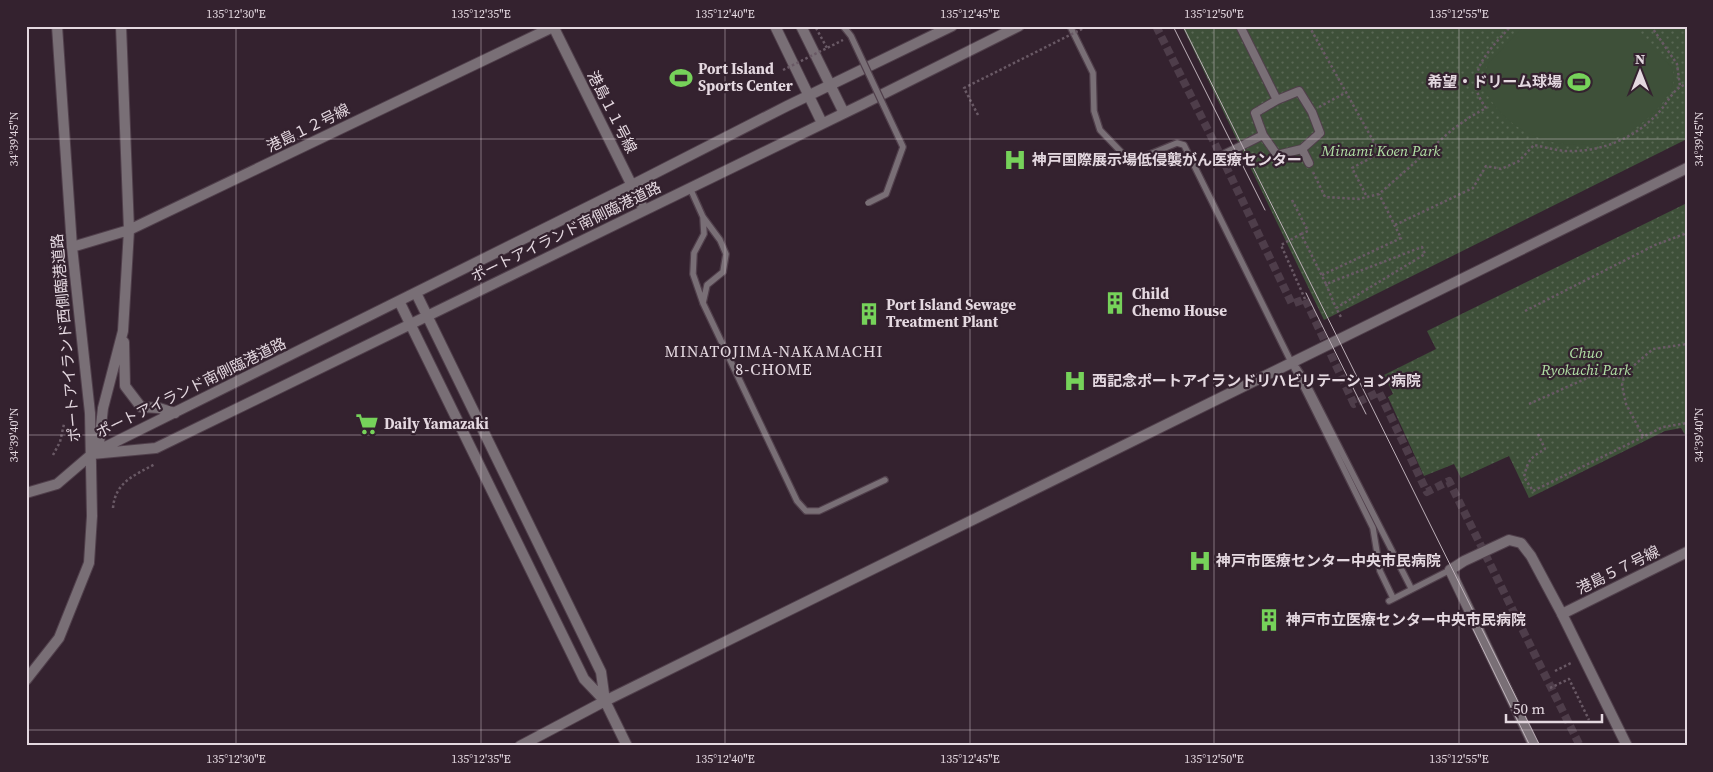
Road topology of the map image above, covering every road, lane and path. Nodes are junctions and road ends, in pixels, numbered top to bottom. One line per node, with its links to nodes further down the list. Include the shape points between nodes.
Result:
1 (58, 26): 47 (street, ポートアイランド西側臨港道路)
2 (121, 26): 44 (street, ポートアイランド西側臨港道路)
3 (775, 26): 23 (street)
4 (801, 26): 20 (street)
5 (842, 26): 16 (lane, bridge)
6 (952, 26): 20 (street, ポートアイランド南側臨港道路)
7 (1019, 26): 26 (street, ポートアイランド南側臨港道路)
8 (1070, 26): 61 (lane, via 1093,73 1094,111 1100,130 1125,156 1138,160 1177,143 1184,145)
9 (1088, 26): 27 (path, bridge, via 964,88)
10 (1240, 26): 24 (street)
11 (1309, 26): 22 (path)
12 (1511, 26): 37 (path, via 1485,55 1476,78 1478,94 1486,108 1453,129)
13 (1651, 26): 21 (path, via 1677,64)
14 (553, 27): 35 (street, 港島１１号線); 44 (street, 港島１２号線)
15 (816, 28): 17 (path)
16 (850, 36): 17 (path, bridge); 40 (lane, bridge, via 903,147 886,194)
17 (827, 48): 18 (path, bridge)
18 (783, 70)
19 (1687, 84): 21 (path)
20 (831, 86): 23 (street, ポートアイランド南側臨港道路); 26 (street)
21 (1680, 86): 43 (path, via 1647,124 1604,148 1566,151 1534,144 1519,160 1501,169 1486,166 1474,188)
22 (1346, 92): 25 (path); 38 (path, via 1380,153 1352,168)
23 (809, 96): 28 (street); 35 (street, ポートアイランド南側臨港道路)
24 (1277, 100): 25 (street, via 1299,92); 29 (street, via 1255,113)
25 (1312, 112): 30 (street, via 1320,134)
26 (844, 113): 28 (street, ポートアイランド南側臨港道路)
27 (978, 115)
28 (822, 123): 36 (street, ポートアイランド南側臨港道路)
29 (1263, 135): 30 (street, via 1277,155); 31 (street)
30 (1302, 149): 32 (street)
31 (1221, 156)
32 (1309, 163)
33 (1687, 168): 61 (street)
34 (1317, 180): 38 (path, via 1325,197)
35 (632, 186): 41 (street, 港島１１号線); 50 (street, ポートアイランド南側臨港道路)
36 (690, 188): 41 (street, ポートアイランド南側臨港道路); 42 (lane)
37 (1379, 194): 38 (path); 43 (path)
38 (1367, 197)
39 (1292, 200): 46 (path, via 1308,231)
40 (868, 203)
41 (644, 210): 56 (street, ポートアイランド南側臨港道路)
42 (703, 217): 53 (lane, via 704,234 694,253 693,274); 53 (lane, via 726,254 723,272 707,285)
43 (1395, 225): 48 (path, via 1401,238)
44 (129, 230): 47 (street, 港島１２号線); 59 (street, ポートアイランド西側臨港道路)
45 (1687, 233): 55 (path, via 1655,245)
46 (1302, 234): 48 (path); 51 (path, via 1281,245)
47 (72, 247): 69 (street, ポートアイランド西側臨港道路)
48 (1322, 275): 49 (path)
49 (1326, 284): 54 (path); 54 (path, via 1422,248 1425,254)
50 (416, 293): 52 (street, ポートアイランド南側臨港道路); 56 (street)
51 (1305, 299)
52 (399, 301): 58 (street); 64 (street, ポートアイランド南側臨港道路)
53 (703, 303): 72 (lane, via 797,501 806,511 819,511)
54 (1336, 308): 57 (path)
55 (1524, 311)
56 (428, 316): 58 (street, ポートアイランド南側臨港道路); 83 (street, via 601,672)
57 (1341, 317)
58 (411, 325): 69 (street, ポートアイランド南側臨港道路, via 156,448); 83 (street, via 584,679)
59 (123, 331): 64 (street, via 125,386 140,407); 69 (street, ポートアイランド西側臨港道路, via 103,408 99,444)
60 (1687, 344): 62 (path, via 1653,349 1625,372)
61 (1292, 363): 77 (lane, via 1306,380); 77 (lane, via 1373,528 1380,571 1391,599); 83 (street)
62 (1624, 378): 63 (path, via 1594,375); 68 (path, via 1622,385 1626,404)
63 (1529, 404)
64 (175, 413): 69 (street, ポートアイランド南側臨港道路)
65 (1687, 423): 68 (path, via 1663,427)
66 (64, 424): 70 (path)
67 (1538, 434): 68 (path, via 1545,449 1527,463 1524,477 1533,491)
68 (1643, 436)
69 (92, 454): 73 (street, via 57,484); 81 (street, via 89,563 59,638)
70 (53, 455)
71 (155, 464): 74 (path, via 126,480 113,499)
72 (885, 480)
73 (26, 493)
74 (112, 508)
75 (1687, 552): 78 (street, 港島５７号線)
76 (1450, 570): 77 (lane); 78 (street, via 1509,540 1521,543); 87 (street)
77 (1411, 588)
78 (1562, 614): 88 (street)
79 (1571, 663): 80 (path)
80 (1555, 671)
81 (26, 680)
82 (1550, 688): 84 (path, via 1568,679)
83 (606, 701): 85 (street); 86 (street)
84 (1589, 720)
85 (520, 746)
86 (627, 746)
87 (1534, 746)
88 (1626, 746)

